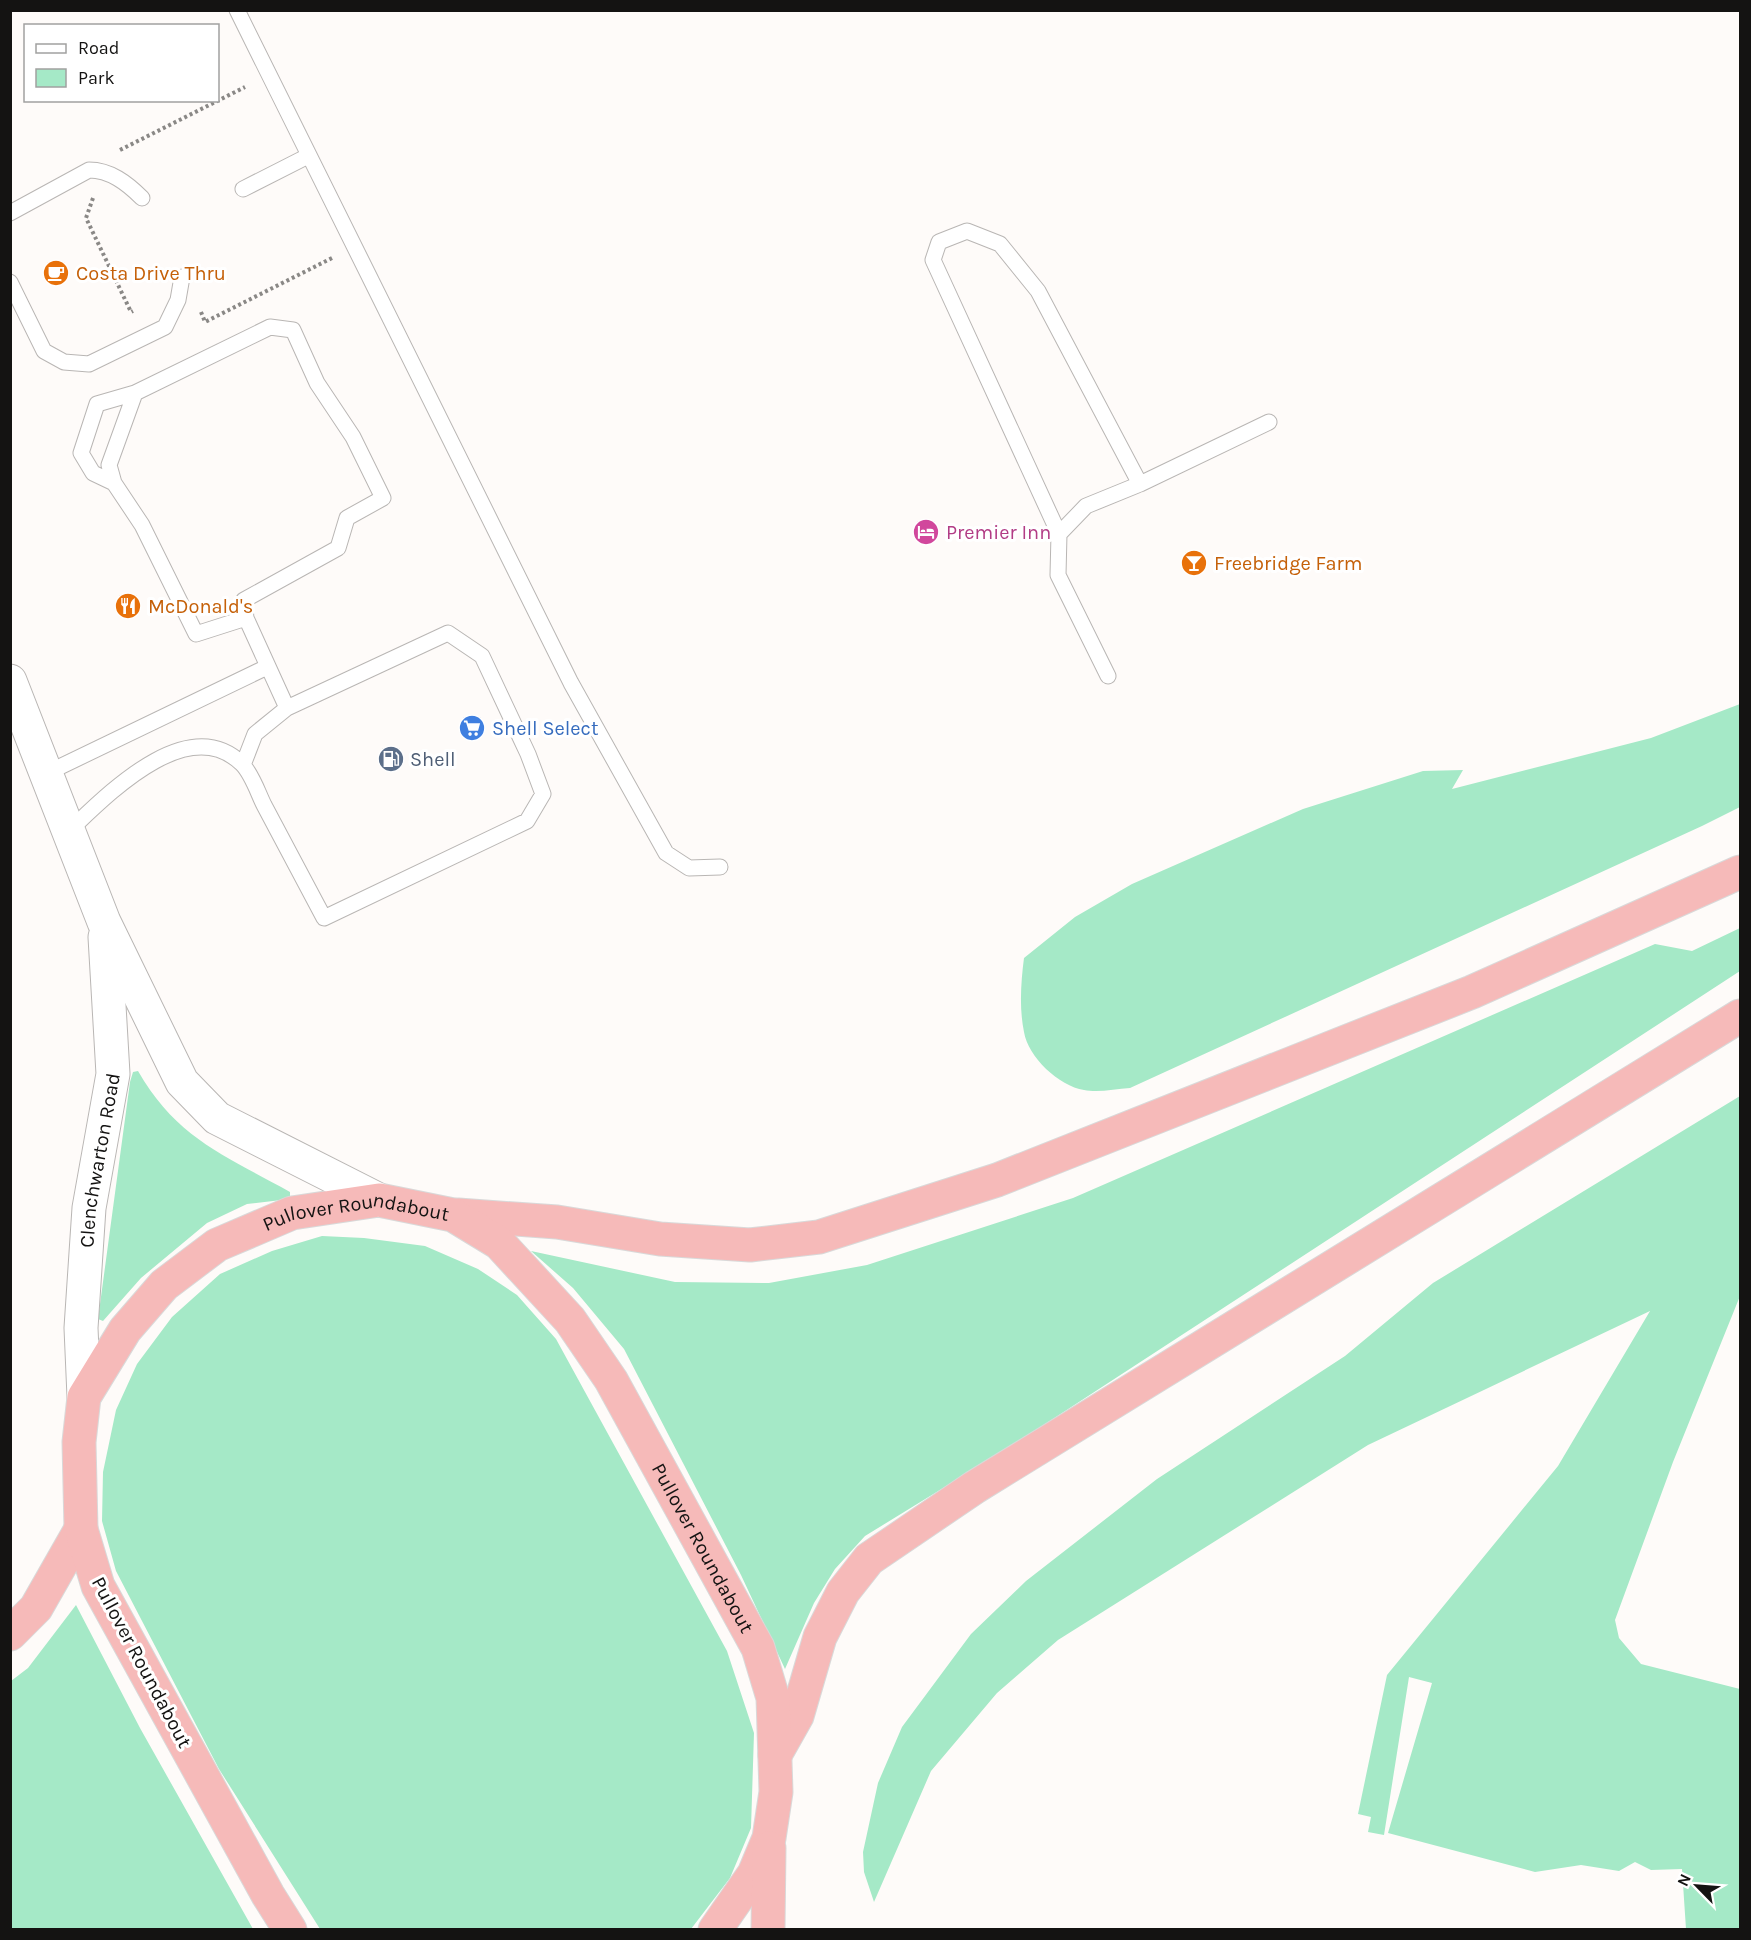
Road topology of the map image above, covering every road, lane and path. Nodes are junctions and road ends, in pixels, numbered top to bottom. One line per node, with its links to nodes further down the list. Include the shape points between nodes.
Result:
1 (237, 10): 2 (lane)
2 (268, 75): 3 (path); 5 (lane)
3 (219, 100)
4 (215, 102): 6 (path, via 109,156)
5 (308, 156): 7 (lane); 10 (lane)
6 (103, 170): 8 (lane); 9 (lane, via 89,170); 13 (path, via 86,218 131,312 164,297)
7 (243, 189)
8 (142, 198)
9 (10, 213)
10 (354, 247): 13 (path, via 205,322 199,306); 27 (lane, via 572,683 666,853 689,868)
11 (182, 277): 13 (lane)
12 (10, 282): 13 (lane, via 44,351 64,362 89,364 165,327)
13 (178, 300)
14 (135, 393): 16 (lane, via 109,465); 16 (lane, via 97,404 81,453 93,473); 19 (lane, via 270,327 293,330 317,383 353,437 383,498 347,518 338,548 244,600)
15 (1269, 422): 17 (lane)
16 (114, 483): 19 (lane, via 142,525 196,634)
17 (1140, 484): 18 (lane, via 1086,506); 18 (lane, via 1038,291 999,244 967,231 939,242 933,260)
18 (1059, 534): 21 (lane, via 1058,575)
19 (246, 618): 20 (lane)
20 (267, 667): 23 (lane); 25 (lane)
21 (1108, 676)
22 (10, 681): 25 (street, Clenchwarton Road)
23 (287, 708): 24 (lane, via 255,734); 24 (lane, via 448,633 482,656 543,794 527,821 324,918)
24 (243, 765): 26 (lane, via 218,749 187,748 150,762 110,792)
25 (47, 773): 26 (street, Clenchwarton Road)
26 (69, 831): 29 (street, Clenchwarton Road)
27 (720, 867)
28 (1740, 872): 32 (highway, via 1417,1014 997,1180 819,1237 750,1245 660,1239 557,1222)
29 (105, 922): 31 (street, Clenchwarton Road, via 182,1082 217,1118); 33 (street, Clenchwarton Road, via 113,1074 89,1208 81,1328)
30 (1740, 1016): 36 (highway, via 975,1487 868,1559 843,1592 820,1637 797,1716)
31 (379, 1200): 32 (highway, Pullover Roundabout); 33 (highway, Pullover Roundabout, via 292,1213 217,1245 164,1285 125,1330)
32 (453, 1215): 36 (highway, Pullover Roundabout, via 499,1243 570,1320 611,1380 758,1648 773,1698)
33 (84, 1397): 34 (highway, Pullover Roundabout, via 79,1442)
34 (81, 1529): 35 (highway, via 36,1608); 38 (highway, Pullover Roundabout, via 98,1586)
35 (10, 1634)
36 (775, 1755): 37 (highway, Pullover Roundabout, via 776,1792)
37 (769, 1838): 39 (highway, Pullover Roundabout, via 754,1874); 40 (highway)
38 (290, 1929)
39 (715, 1929)
40 (768, 1929)

